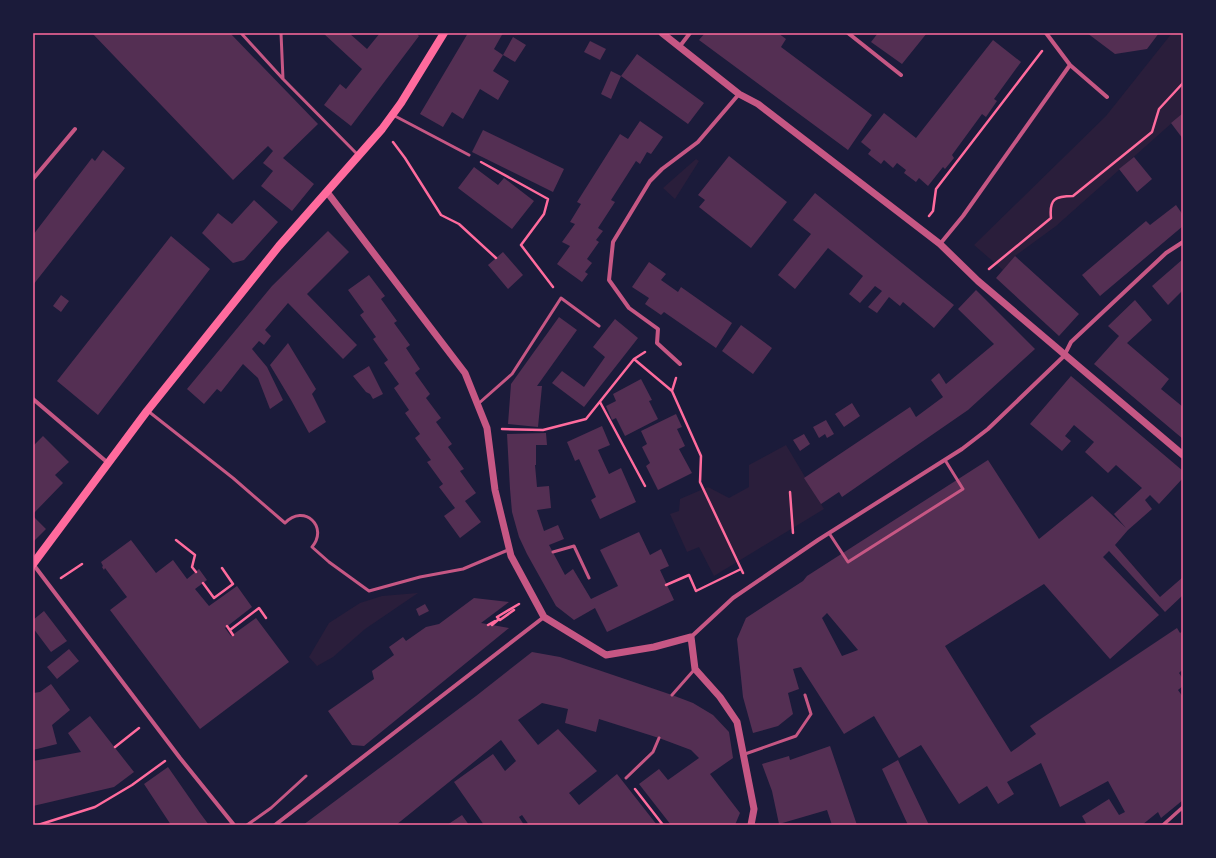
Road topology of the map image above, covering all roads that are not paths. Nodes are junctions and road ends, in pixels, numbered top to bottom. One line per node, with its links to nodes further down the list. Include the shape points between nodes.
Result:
1 (241, 33): 11 (lane)
2 (280, 33): 11 (lane)
3 (444, 33): 14 (main road)
4 (662, 33): 8 (street)
5 (690, 33): 8 (street)
6 (848, 33): 10 (street)
7 (1046, 33): 9 (street)
8 (680, 46): 12 (street)
9 (1070, 65): 13 (street); 21 (street, via 963,216)
10 (901, 75)
11 (283, 79): 17 (lane)
12 (739, 94): 21 (street, via 758,104); 24 (street, via 698,142 650,181 613,242 609,280 629,308 658,329 657,343)
13 (1107, 97)
14 (392, 115): 16 (lane); 17 (main road)
15 (75, 129): 18 (street)
16 (469, 155)
17 (359, 156): 19 (main road)
18 (33, 179)
19 (327, 192): 26 (street, via 465,374); 27 (main road, via 280,246)
20 (1183, 242): 23 (street, via 1166,253 1071,342)
21 (940, 244): 23 (street)
22 (599, 326): 26 (lane, via 562,298 512,374)
23 (1064, 356): 28 (street); 29 (street, via 988,429)
24 (680, 364)
25 (33, 399): 30 (street)
26 (478, 404): 32 (street, via 487,428 494,490)
27 (148, 411): 30 (main road); 32 (lane, via 285,523 289,518 301,515 312,520 318,530 316,542 312,547 368,591 420,577 462,570)
28 (1183, 455)
29 (945, 460): 31 (street); 31 (lane, via 963,489 848,562)
30 (109, 463): 34 (main road)
31 (829, 533): 37 (street, via 732,598)
32 (510, 549): 36 (street, via 511,556)
33 (553, 552): 35 (lane, via 574,546)
34 (33, 564): 46 (street)
35 (590, 578)
36 (544, 617): 37 (street, via 606,655 654,647); 48 (street)
37 (691, 637): 38 (street)
38 (695, 669): 39 (lane); 42 (street, via 720,697 737,722)
39 (672, 695)
40 (805, 695): 42 (lane, via 812,714 796,736)
41 (659, 738): 44 (lane, via 653,752)
42 (745, 754): 49 (street, via 754,809)
43 (306, 776): 47 (lane, via 271,808)
44 (626, 778)
45 (1183, 808): 50 (street)
46 (234, 825)
47 (246, 825)
48 (275, 825)
49 (751, 825)
50 (1163, 825)

